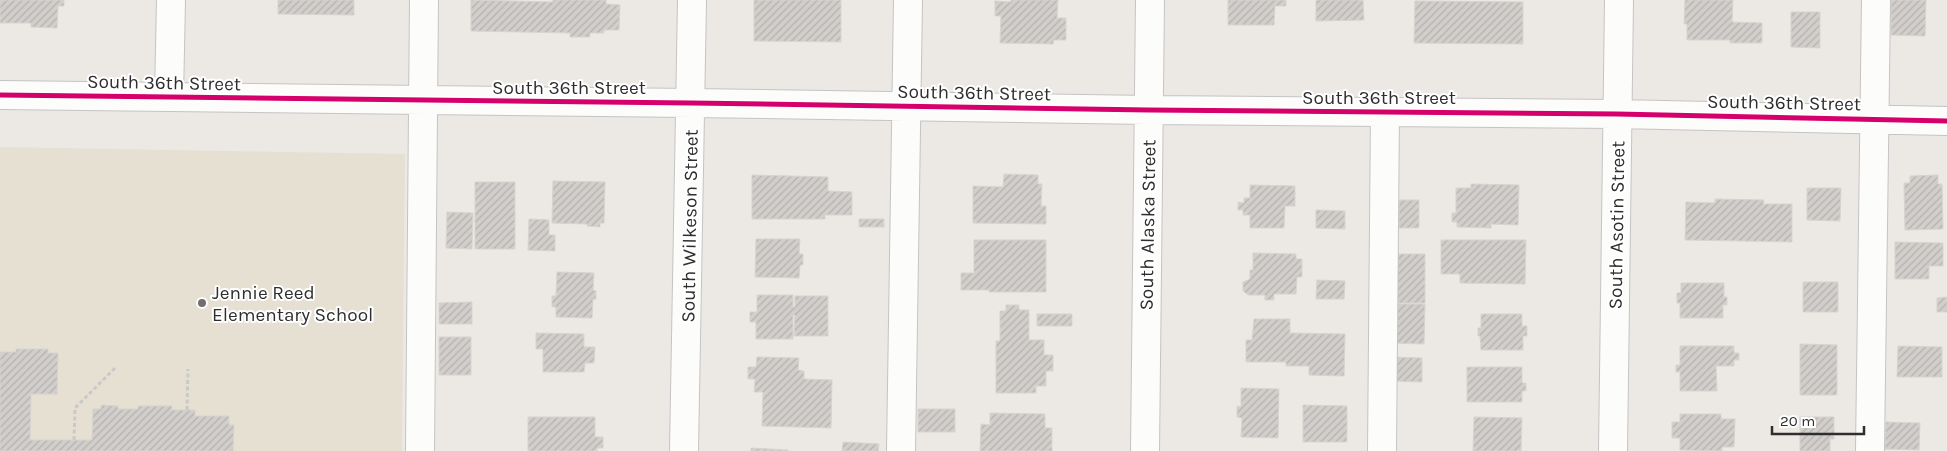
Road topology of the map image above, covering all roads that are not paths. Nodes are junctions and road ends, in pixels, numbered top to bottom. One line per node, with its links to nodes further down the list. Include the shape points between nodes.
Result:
1 (171, 0): 9 (street)
2 (424, 0): 10 (street)
3 (692, 0): 11 (street, South Wilkeson Street)
4 (908, 0): 12 (street)
5 (1150, 0): 13 (street, South Alaska Street)
6 (1619, 0): 15 (street, South Asotin Street)
7 (1876, 0): 16 (street)
8 (0, 95): 9 (street, South 36th Street)
9 (169, 97): 10 (street, South 36th Street)
10 (423, 101): 11 (street, South 36th Street); 18 (street)
11 (691, 103): 12 (street, South 36th Street); 19 (street, South Wilkeson Street)
12 (906, 106): 13 (street, South 36th Street); 20 (street)
13 (1149, 110): 14 (street, South 36th Street); 21 (street, South Alaska Street)
14 (1385, 112): 15 (street, South 36th Street); 22 (street)
15 (1617, 114): 16 (street, South 36th Street); 23 (street, South Asotin Street)
16 (1874, 119): 17 (street, South 36th Street); 24 (street)
17 (1947, 120)
18 (420, 451)
19 (684, 451)
20 (901, 451)
21 (1145, 451)
22 (1382, 451)
23 (1612, 451)
24 (1870, 451)

